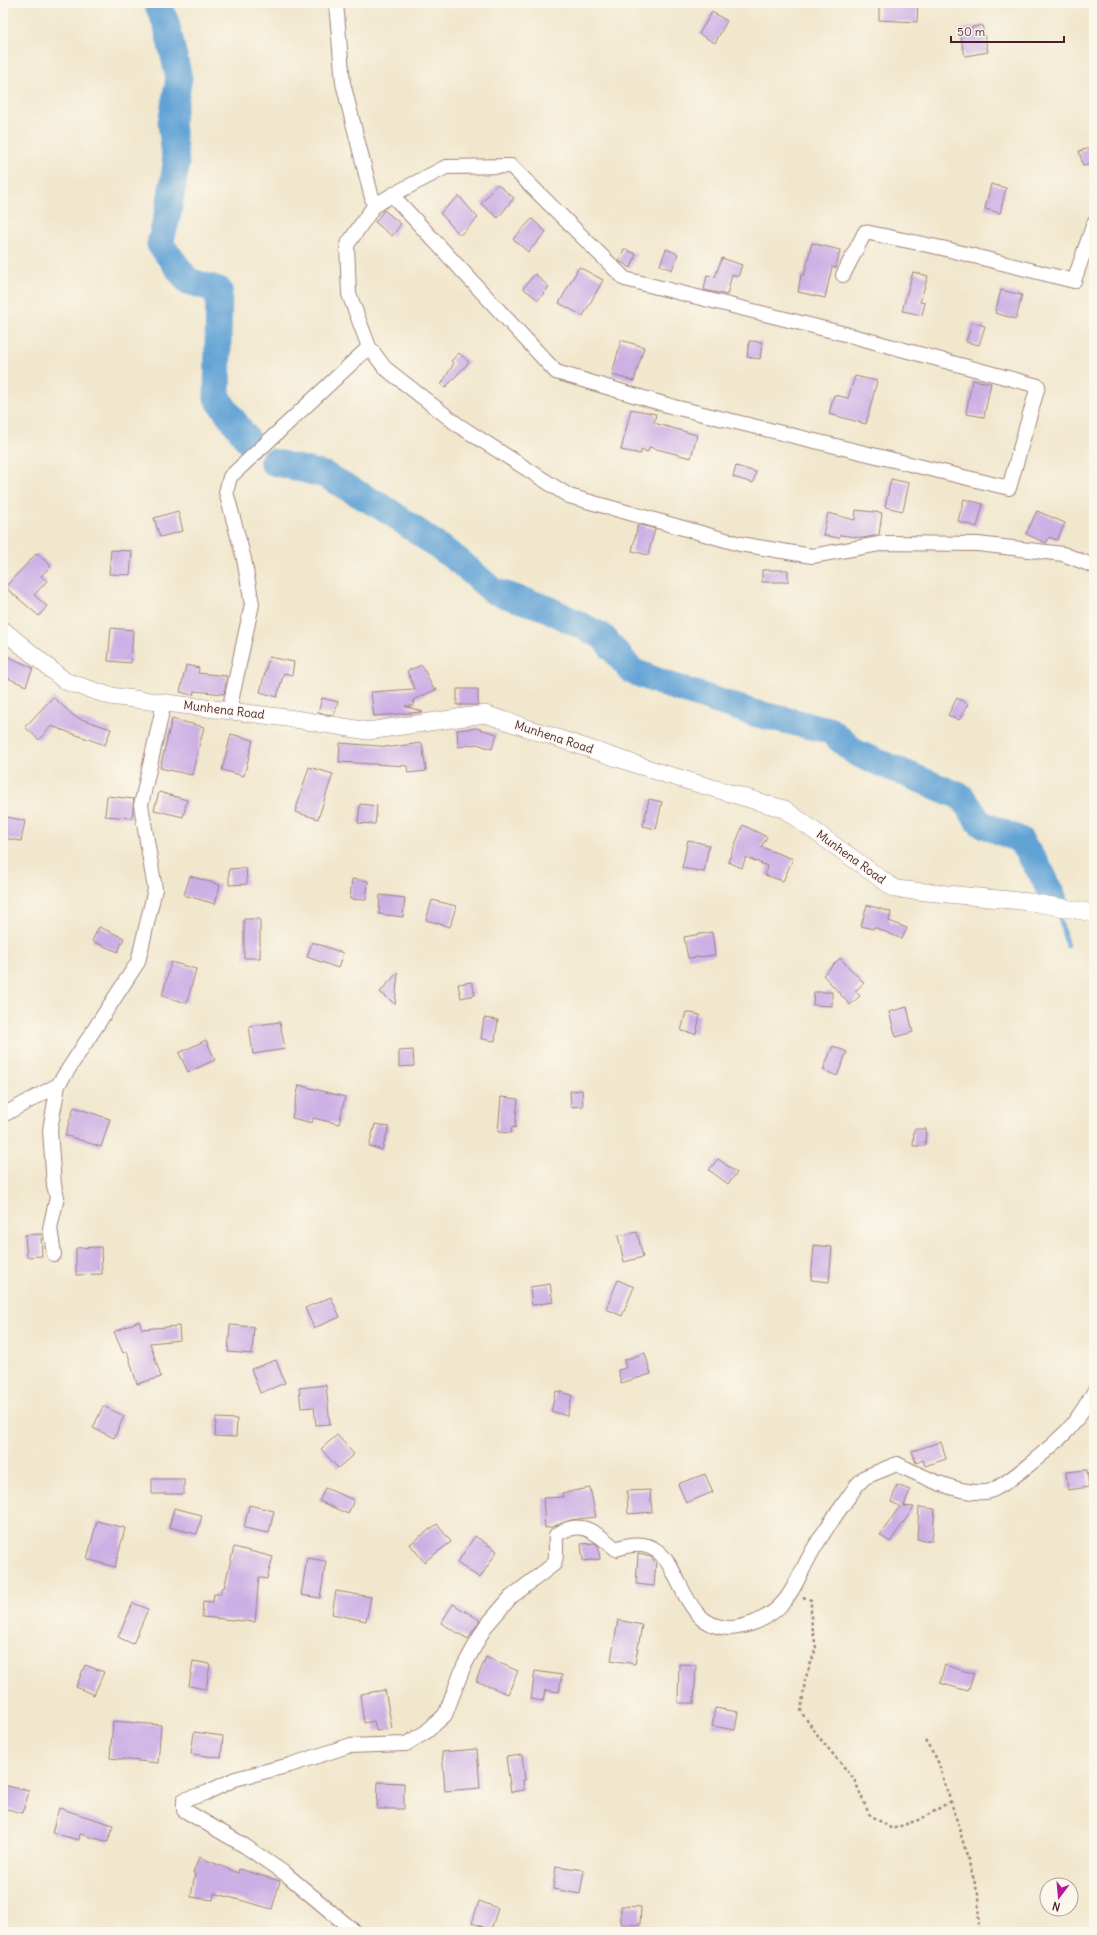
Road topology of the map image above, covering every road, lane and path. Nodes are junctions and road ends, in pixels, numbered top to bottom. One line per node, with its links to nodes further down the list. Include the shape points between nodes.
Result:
1 (336, 3): 3 (street, via 343,83)
2 (392, 195): 2 (street, via 556,372 674,407 1009,488 1038,386 625,279 511,166 446,167); 3 (street)
3 (374, 206): 6 (street, via 347,245 349,294)
4 (1094, 223): 5 (street, via 1074,281 865,232)
5 (843, 275)
6 (370, 347): 7 (street, via 385,368 458,425 569,496 740,544 812,556 885,543 978,544 1063,554); 10 (street, via 230,477 226,492 244,559 252,604)
7 (1094, 566)
8 (3, 630): 9 (street, Munhena Road, via 65,681 110,696)
9 (164, 703): 10 (street, Munhena Road); 12 (street, via 141,805 155,889 138,962)
10 (229, 711): 11 (street, Munhena Road, via 368,731 485,714 665,774 784,809 895,889 1030,902)
11 (1094, 913)
12 (58, 1085): 13 (street); 14 (street, via 50,1130 54,1185 58,1197 50,1228)
13 (3, 1115)
14 (54, 1254)
15 (1094, 1392): 16 (street, via 1065,1433 1008,1481 987,1492 932,1481 897,1464 865,1477 816,1546)
16 (790, 1593): 18 (path, via 811,1600 816,1648 805,1680 801,1712 854,1779 870,1814 892,1829 921,1819); 19 (street, via 786,1602 769,1616 747,1625 729,1628 710,1624 691,1607 665,1556 654,1547 641,1543 628,1544 616,1549 592,1531 579,1527 564,1529 556,1535 555,1548 558,1556 554,1564 511,1597 485,1627 463,1668 445,1715 426,1732 406,1744 348,1746 235,1779 184,1800 184,1810 287,1874)
17 (924, 1740): 18 (path, via 937,1759)
18 (951, 1801): 20 (path, via 978,1894)
19 (355, 1932)
20 (979, 1932)

